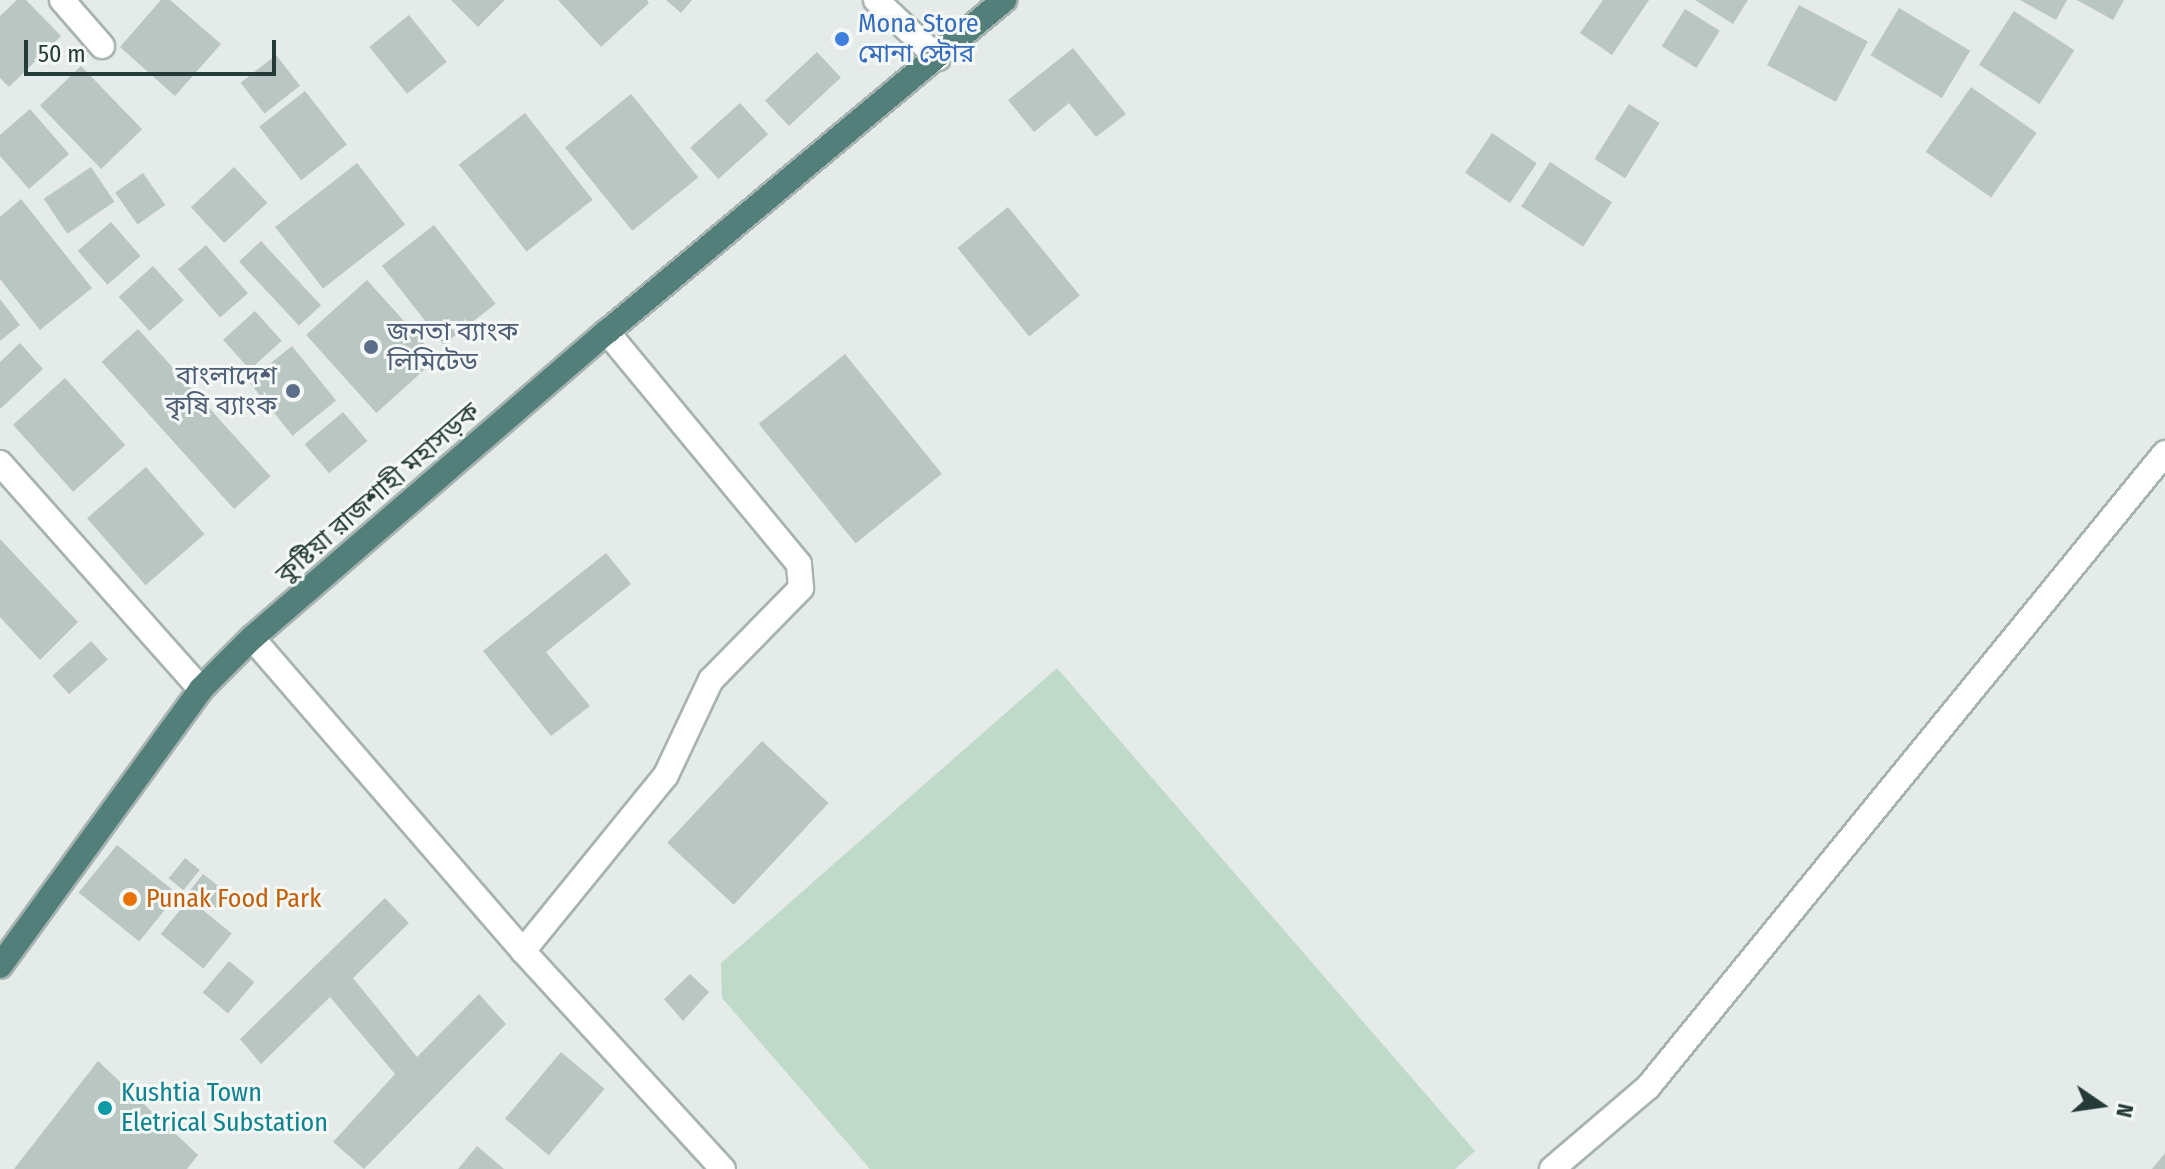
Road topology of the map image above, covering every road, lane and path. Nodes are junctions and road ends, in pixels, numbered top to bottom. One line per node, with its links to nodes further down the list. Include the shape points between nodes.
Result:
1 (62, 0): 4 (street)
2 (876, 0): 5 (street)
3 (1004, 0): 5 (highway, কুষ্টিয়া রাজশাহী মহাসড়ক)
4 (102, 46)
5 (938, 58): 6 (highway, কুষ্টিয়া রাজশাহী মহাসড়ক)
6 (607, 332): 9 (highway, কুষ্টিয়া রাজশাহী মহাসড়ক); 11 (street, via 799,564 801,588 711,680 666,775)
7 (2165, 453): 14 (street, via 1648,1087)
8 (0, 463): 10 (street)
9 (252, 638): 10 (highway, কুষ্টিয়া রাজশাহী মহাসড়ক); 11 (street)
10 (201, 689): 12 (highway, কুষ্টিয়া রাজশাহী মহাসড়ক)
11 (523, 951): 13 (street)
12 (0, 966)
13 (723, 1169)
14 (1552, 1169)

